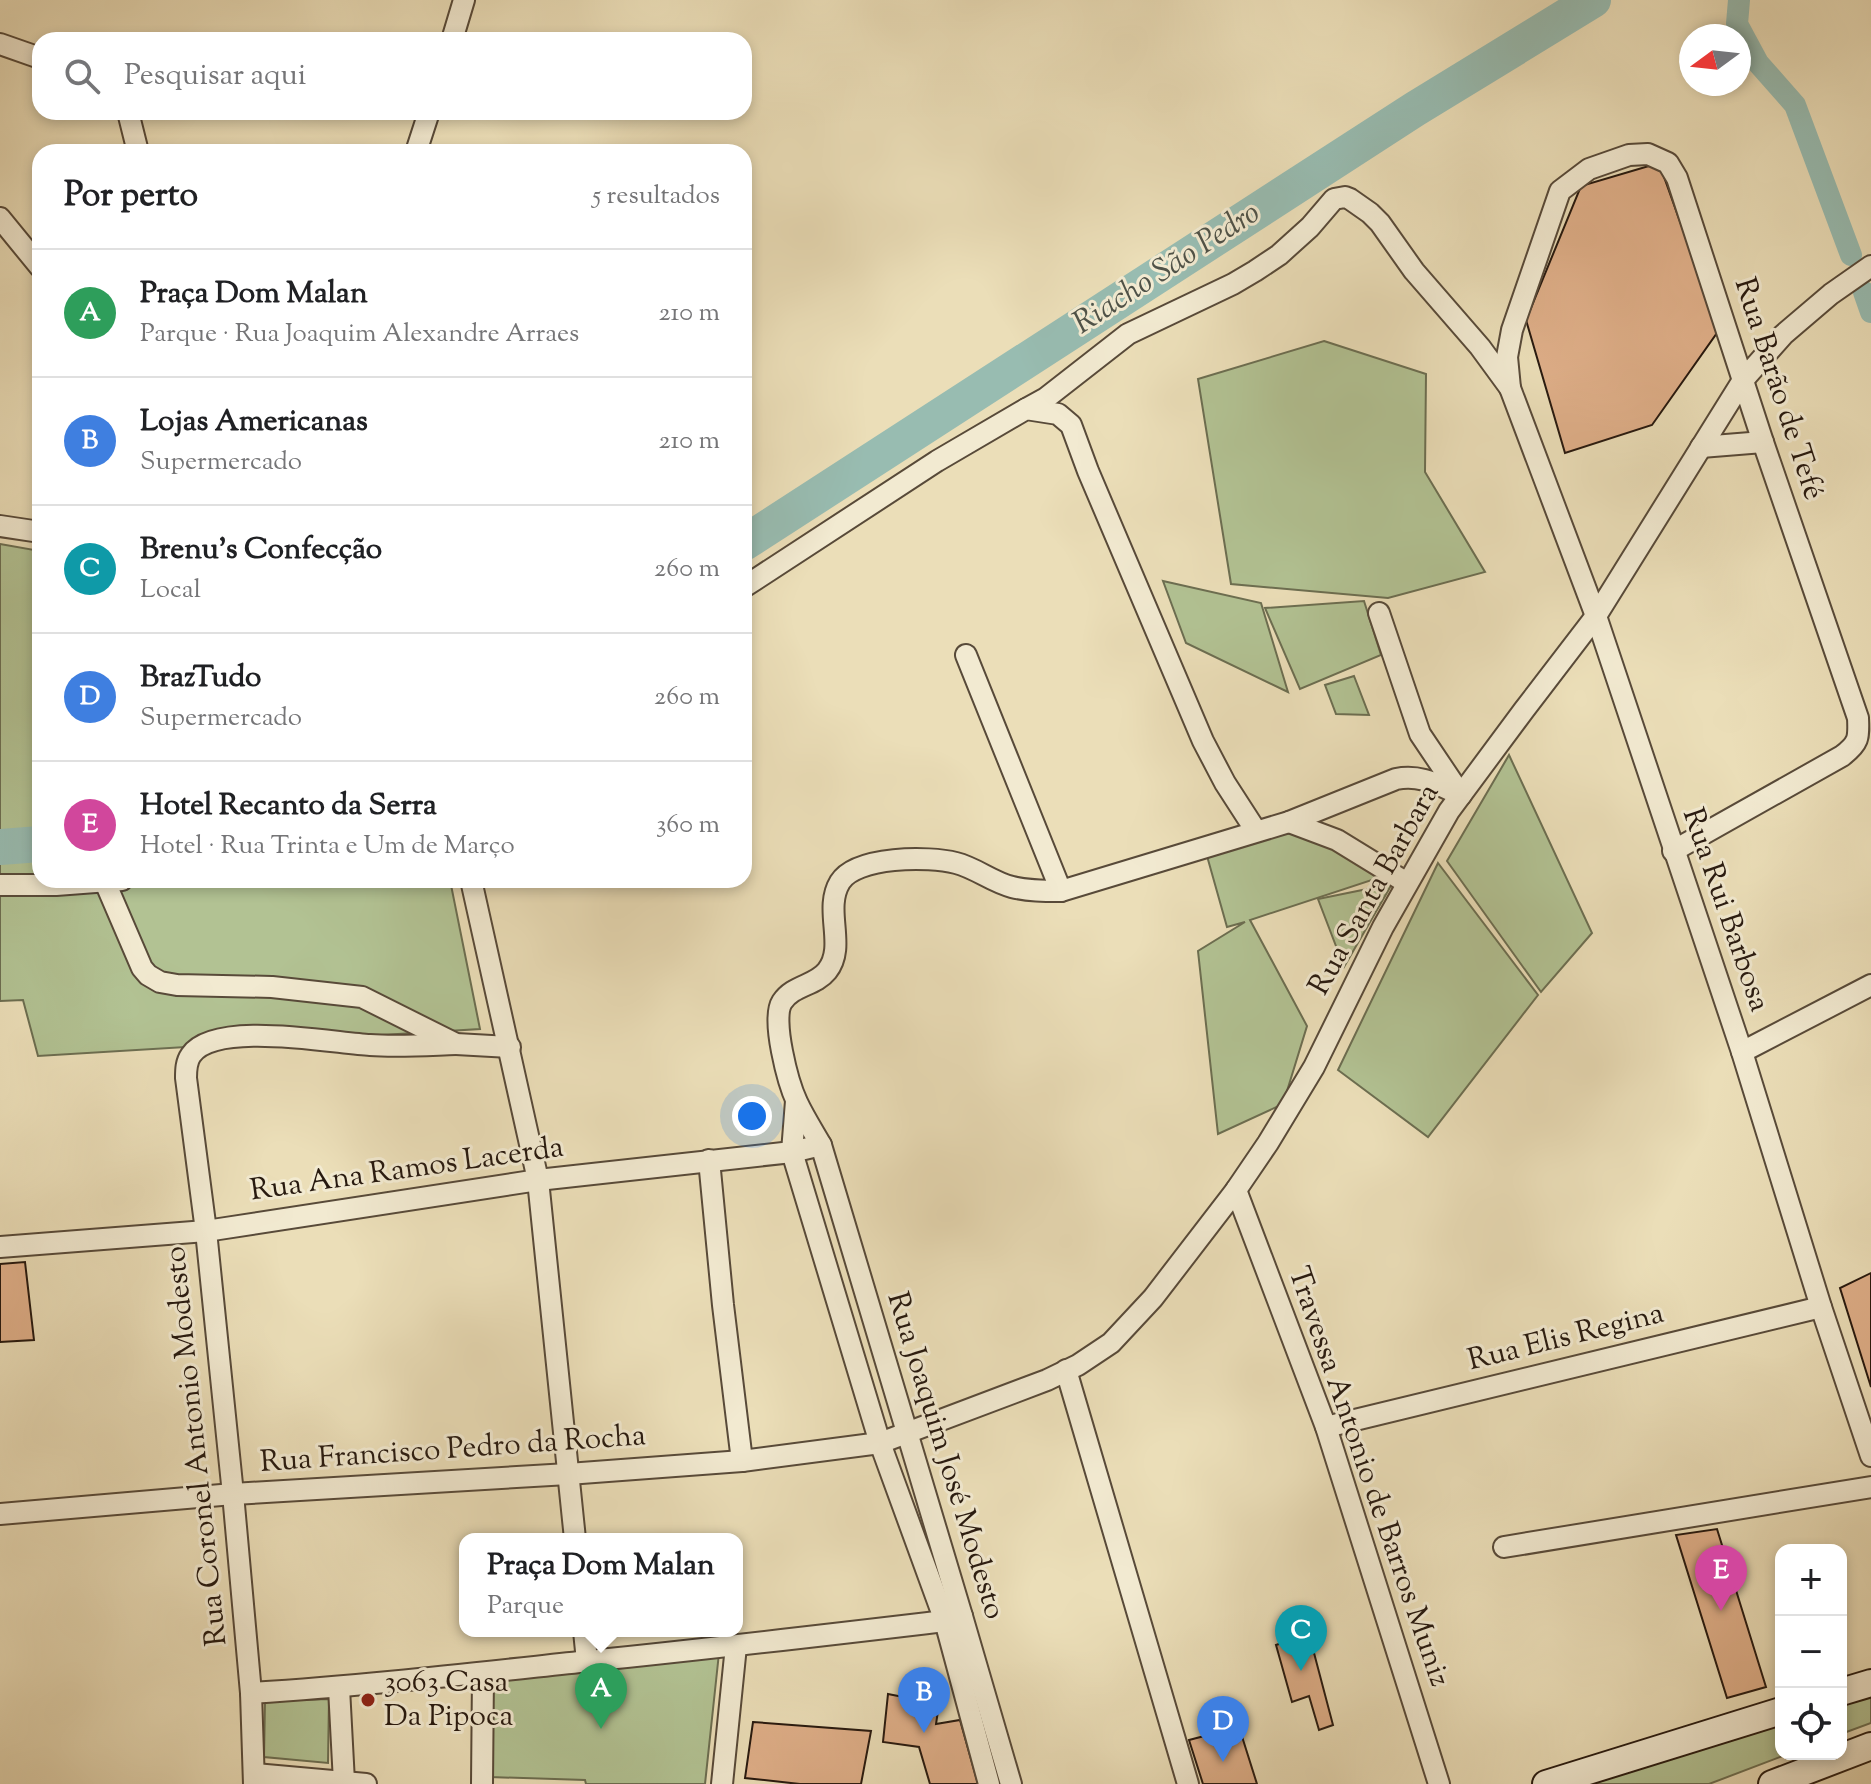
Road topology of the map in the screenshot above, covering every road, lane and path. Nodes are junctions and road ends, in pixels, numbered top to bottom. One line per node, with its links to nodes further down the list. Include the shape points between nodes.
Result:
1 (464, 0): 2 (street)
2 (454, 32)
3 (0, 44): 4 (street)
4 (32, 55)
5 (130, 120): 7 (street)
6 (426, 120): 8 (street)
7 (136, 144)
8 (419, 144)
9 (0, 218): 10 (street)
10 (32, 257)
11 (1871, 266): 12 (street, Rua Santa Barbara, via 1783,335)
12 (1743, 380): 13 (street, Rua Barão de Tefé, via 1677,178 1668,163 1648,154 1589,169 1560,191 1512,330 1507,357); 15 (street, Rua Barão de Tefé); 16 (street, Rua Santa Barbara)
13 (1510, 388): 14 (street, via 1380,223 1345,197 1334,199 1279,255 1255,271 1128,334); 21 (street, Rua Rui Barbosa)
14 (1026, 409): 19 (street); 25 (street, via 1058,414 1071,425 1203,741)
15 (1763, 442): 16 (street); 26 (street, Rua Barão de Tefé, via 1858,718 1859,734 1855,746 1842,756)
16 (1701, 447): 21 (street, Rua Santa Barbara)
17 (0, 526): 18 (street)
18 (32, 531)
19 (752, 582)
20 (1379, 613): 23 (street, via 1420,734)
21 (1596, 616): 23 (street, Rua Santa Barbara); 26 (street, Rua Rui Barbosa)
22 (966, 655): 32 (street)
23 (1461, 795): 24 (street, via 1409,776); 27 (street, Rua Santa Barbara)
24 (1289, 822): 25 (street); 27 (street, via 1337,840)
25 (1256, 831): 32 (street)
26 (1673, 851): 36 (street, Rua Rui Barbosa)
27 (1407, 883): 42 (street, Rua Santa Barbara, via 1314,1067)
28 (0, 885): 29 (street)
29 (32, 885)
30 (116, 888): 34 (street, via 142,968 160,982 362,997)
31 (473, 888): 35 (street)
32 (1061, 891): 37 (street, via 1011,887 935,860 854,869 840,881 834,898 836,954 828,969 780,1003 782,1052)
33 (1871, 985): 36 (street)
34 (456, 1044): 35 (street); 43 (street, Rua Coronel Antonio Modesto, via 373,1045 283,1035 197,1048 186,1064 186,1078)
35 (510, 1047): 41 (street)
36 (1742, 1052): 47 (street, Rua Rui Barbosa)
37 (796, 1101): 38 (street, Rua Joaquim José Modesto); 39 (street)
38 (821, 1145): 39 (street, Rua Ana Ramos Lacerda); 44 (street, Rua Joaquim José Modesto)
39 (792, 1152): 40 (street, Rua Ana Ramos Lacerda); 45 (street, Rua Joaquim José Modesto)
40 (709, 1160): 41 (street, Rua Ana Ramos Lacerda); 53 (street)
41 (538, 1180): 43 (street, Rua Ana Ramos Lacerda); 54 (street)
42 (1236, 1190): 48 (street, Rua Santa Barbara, via 1153,1298 1111,1343); 49 (street, Travessa Antonio de Barros Muniz)
43 (206, 1231): 46 (street, Rua Ana Ramos Lacerda); 56 (street, Rua Coronel Antonio Modesto)
44 (849, 1236): 45 (street); 50 (street, Rua Joaquim José Modesto)
45 (820, 1245): 51 (street, Rua Joaquim José Modesto)
46 (0, 1247)
47 (1821, 1307): 49 (street, Rua Elis Regina); 52 (street, Rua Rui Barbosa)
48 (1066, 1370): 50 (street, Rua Santa Barbara); 78 (street)
49 (1326, 1427): 79 (street, Travessa Antonio de Barros Muniz)
50 (908, 1433): 51 (street, Rua Francisco Pedro da Rocha); 60 (street, Rua Joaquim José Modesto)
51 (880, 1443): 53 (street, Rua Francisco Pedro da Rocha); 60 (street, Rua Joaquim José Modesto)
52 (1871, 1456)
53 (742, 1461): 54 (street, Rua Francisco Pedro da Rocha)
54 (568, 1474): 56 (street, Rua Francisco Pedro da Rocha); 58 (street)
55 (1871, 1487): 59 (street)
56 (233, 1494): 57 (street, Rua Francisco Pedro da Rocha); 68 (street, Rua Coronel Antonio Modesto)
57 (0, 1514)
58 (574, 1533)
59 (1504, 1547)
60 (953, 1618): 62 (street); 76 (street, Rua Joaquim José Modesto); 77 (street, Rua Joaquim José Modesto)
61 (585, 1637): 63 (street)
62 (736, 1646): 63 (street); 75 (street)
63 (587, 1661): 64 (street)
64 (483, 1674): 66 (street); 74 (street)
65 (1871, 1683): 67 (main road)
66 (339, 1688): 68 (street); 72 (street)
67 (1847, 1690)
68 (251, 1693): 71 (street, Rua Coronel Antonio Modesto)
69 (1775, 1713): 80 (main road)
70 (1871, 1746): 81 (main road)
71 (254, 1779): 72 (street)
72 (344, 1782): 73 (street)
73 (366, 1784)
74 (482, 1784)
75 (722, 1784)
76 (989, 1784)
77 (1011, 1784)
78 (1188, 1784)
79 (1439, 1784)
80 (1546, 1784)
81 (1772, 1784)

